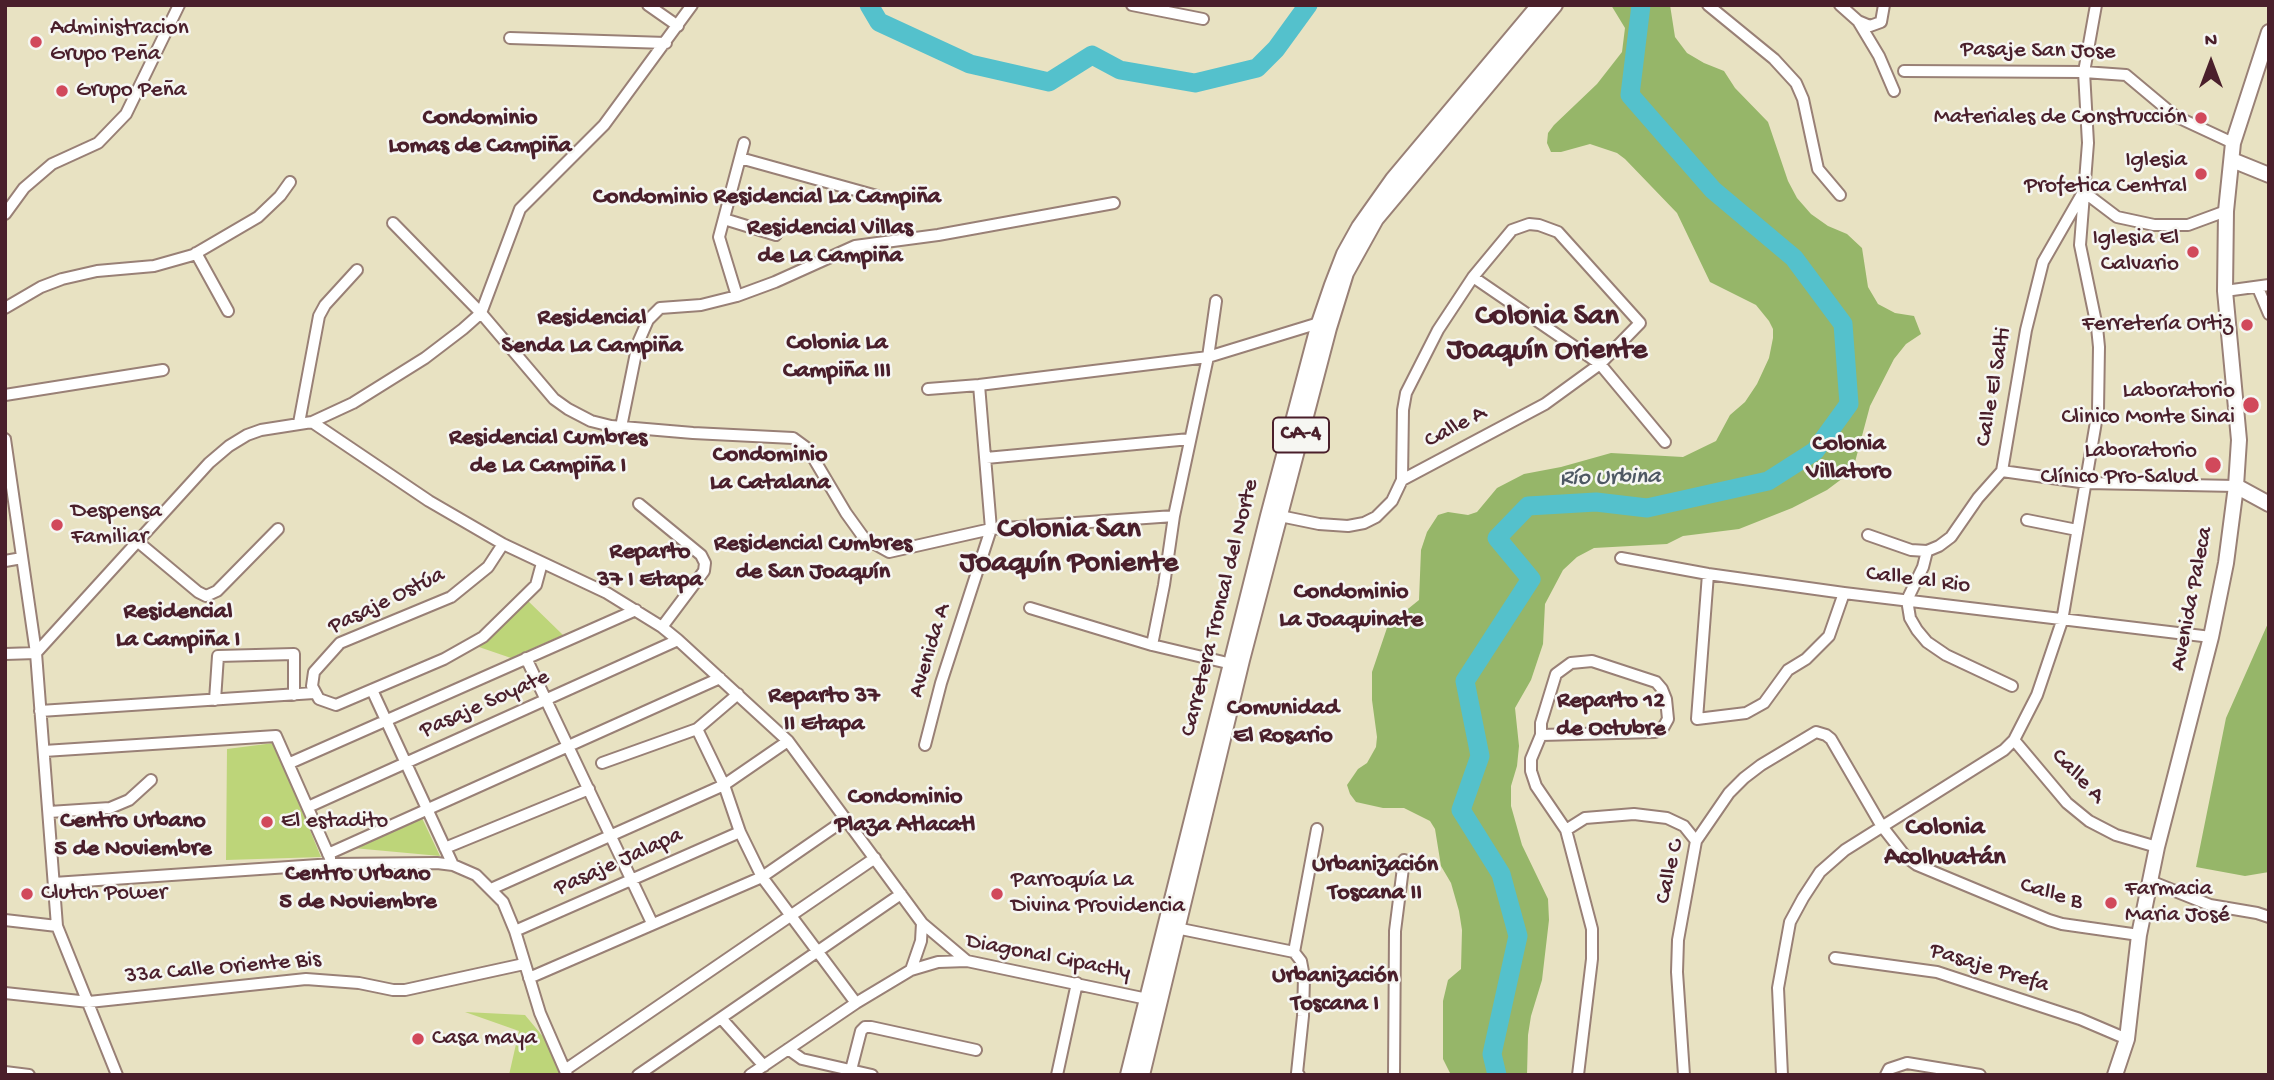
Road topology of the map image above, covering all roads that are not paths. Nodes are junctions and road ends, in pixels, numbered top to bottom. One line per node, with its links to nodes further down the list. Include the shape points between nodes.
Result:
1 (180, 5): 31 (street, via 126,114 98,142 52,164 24,188)
2 (648, 5): 13 (street)
3 (692, 5): 13 (street)
4 (1132, 5): 11 (street)
5 (1539, 5): 46 (main road, Carretera Troncal del Norte / CA-4, via 1359,227)
6 (1555, 5): 68 (main road, Carretera Troncal del Norte / CA-4, via 1376,219 1357,250 1329,328)
7 (1708, 5): 27 (street, via 1796,82 1818,169)
8 (1840, 5): 12 (street)
9 (1884, 5): 12 (street, via 1881,22 1870,26)
10 (2096, 5): 18 (street)
11 (1203, 19)
12 (1858, 21): 19 (street)
13 (678, 26): 16 (street)
14 (2269, 33): 21 (main road, Avenida Paleca)
15 (510, 38): 16 (street)
16 (666, 43): 44 (street, via 604,125 520,209)
17 (1904, 71): 18 (street, Pasaje San Jose)
18 (2084, 72): 21 (street, Pasaje San Jose, via 2126,75 2175,116); 26 (street, via 2088,143)
19 (1894, 91)
20 (744, 143): 22 (street)
21 (2233, 144): 23 (main road, Avenida Paleca)
22 (740, 158): 28 (street); 32 (street)
23 (2232, 160): 24 (main road); 30 (main road, Avenida Paleca)
24 (2269, 175)
25 (290, 182): 35 (street, via 258,217)
26 (2084, 191): 30 (street, via 2117,217 2154,225 2188,225); 60 (street, Calle El Salti, via 2043,262 2026,330); 63 (street, via 2080,245 2099,347 2098,410)
27 (1840, 195)
28 (877, 196)
29 (1114, 203): 40 (street, via 855,246)
30 (2226, 211): 39 (main road, Avenida Paleca)
31 (5, 214)
32 (724, 219): 34 (street); 40 (street, via 719,237)
33 (393, 223): 44 (street)
34 (776, 236)
35 (196, 253): 42 (street, via 154,266 62,279); 43 (street)
36 (357, 270): 54 (street, via 319,316)
37 (1473, 277): 48 (street); 48 (street, Calle A, via 1518,226 1539,225 1564,236 1640,323); 62 (street, via 1409,384 1403,410)
38 (2264, 287): 39 (street); 45 (street)
39 (2225, 291): 64 (main road, Avenida Paleca, via 2239,440)
40 (737, 296): 55 (street, via 701,305 667,305 655,311 638,343)
41 (1216, 300): 47 (street)
42 (5, 308)
43 (228, 311)
44 (481, 313): 53 (street, via 413,366); 55 (street, via 554,399 591,421)
45 (2269, 314)
46 (1319, 323): 47 (street); 94 (main road, Carretera Troncal del Norte / CA-4)
47 (1208, 357): 50 (street); 57 (street)
48 (1600, 364): 58 (street); 62 (street, Calle A, via 1545,404)
49 (163, 370): 52 (street)
50 (979, 385): 51 (street); 59 (street)
51 (928, 389)
52 (5, 395)
53 (312, 422): 54 (street); 75 (street, via 429,501)
54 (299, 424): 74 (street, via 261,430 229,446)
55 (621, 427): 71 (street, via 793,438 808,449 864,538 889,552)
56 (5, 439): 61 (street)
57 (1190, 439): 59 (street); 67 (street)
58 (1665, 442)
59 (986, 458): 71 (street)
60 (2002, 471): 63 (street); 76 (street, Calle El Salti, via 1951,537)
61 (8, 476): 77 (street)
62 (1402, 480): 68 (street, via 1387,508 1363,523 1329,525)
63 (2087, 483): 64 (street); 72 (street)
64 (2236, 486): 66 (main road); 88 (main road, Avenida Paleca)
65 (639, 504): 87 (street, via 705,563 704,571)
66 (2269, 504)
67 (1174, 516): 71 (street); 90 (street)
68 (1280, 516): 94 (main road, Carretera Troncal del Norte / CA-4)
69 (2027, 520): 72 (street)
70 (278, 529): 74 (street, via 217,591 206,596)
71 (991, 529): 110 (street, Avenida A)
72 (2077, 530): 86 (street)
73 (1868, 535): 76 (street, via 1911,551)
74 (137, 541): 91 (street)
75 (503, 544): 80 (street); 98 (street, Pasaje Ostúa, via 488,567 451,597 340,643 318,666 312,678)
76 (1927, 551): 83 (street)
77 (23, 558): 79 (street); 91 (street)
78 (1620, 558): 81 (street, Calle al Rio)
79 (5, 561)
80 (542, 563): 85 (street); 97 (street, via 536,585 483,637 444,660)
81 (1709, 575): 82 (street, Calle al Rio); 82 (street, via 1697,719 1746,713 1764,703 1788,670 1829,636)
82 (1844, 593): 83 (street, Calle al Rio)
83 (1907, 600): 86 (street, Calle al Rio); 96 (street, via 1910,618 1927,642)
84 (1030, 608): 90 (street)
85 (636, 610): 87 (street); 93 (street)
86 (2062, 621): 88 (street, Calle al Rio); 108 (street, via 2037,695)
87 (662, 626): 89 (street)
88 (2211, 637): 129 (main road, Avenida Paleca)
89 (678, 640): 95 (street); 102 (street, Pasaje Soyate)
90 (1152, 645): 94 (street)
91 (36, 653): 92 (street); 103 (street)
92 (5, 654)
93 (526, 658): 102 (street); 104 (street)
94 (1235, 665): 147 (main road, Carretera Troncal del Norte / CA-4); 159 (main road, Carretera Troncal del Norte / CA-4)
95 (720, 678): 99 (street); 111 (street)
96 (2012, 686)
97 (372, 690): 98 (street, via 336,705 324,703); 104 (street)
98 (314, 693): 100 (street)
99 (738, 694): 105 (street); 109 (street)
100 (294, 695): 101 (street); 101 (street, via 294,654 218,656)
101 (215, 700): 103 (street)
102 (546, 700): 111 (street); 113 (street, Pasaje Soyate)
103 (40, 711): 112 (street)
104 (386, 719): 113 (street); 115 (street)
105 (696, 729): 114 (street); 117 (street)
106 (1816, 732): 123 (street, Calle B, via 1831,739); 128 (street, Calle C, via 1744,778)
107 (1541, 735): 107 (street, via 1556,674 1571,663 1592,661 1656,682 1666,699 1668,719 1655,732); 125 (street, via 1533,748 1531,771)
108 (2014, 740): 123 (street); 129 (street, Calle A, via 2067,803 2089,821)
109 (788, 741): 117 (street); 122 (street)
110 (925, 745)
111 (568, 746): 118 (street); 120 (street)
112 (44, 751): 115 (street, via 276,736); 121 (street)
113 (406, 763): 119 (street, Pasaje Soyate); 120 (street)
114 (603, 763)
115 (290, 764): 119 (street)
116 (151, 780): 121 (street, via 129,800 110,808)
117 (724, 785): 126 (street); 127 (street)
118 (589, 789): 127 (street); 130 (street)
119 (308, 807): 132 (street)
120 (427, 810): 130 (street); 132 (street)
121 (49, 812): 138 (street)
122 (846, 819): 131 (street); 135 (street)
123 (1881, 825): 149 (street, Calle B, via 1906,857 1931,872 2049,920); 183 (street, via 1820,872 1790,922 1778,988)
124 (1317, 828): 151 (street)
125 (1566, 830): 128 (street, via 1585,818 1634,814 1667,818 1684,826); 181 (street, via 1589,913 1593,946)
126 (740, 832): 135 (street); 136 (street, Pasaje Jalapa)
127 (611, 836): 136 (street); 139 (street)
128 (1696, 841): 182 (street, Calle C, via 1678,940)
129 (2157, 847): 137 (main road, Avenida Paleca)
130 (445, 848): 134 (street)
131 (875, 858): 140 (street); 142 (street)
132 (330, 859): 134 (street); 138 (street)
133 (1404, 859): 180 (street, via 1395,930)
134 (453, 865): 139 (street, via 476,875)
135 (762, 877): 142 (street); 144 (street)
136 (632, 880): 144 (street); 148 (street, Pasaje Jalapa)
137 (2150, 881): 141 (street, via 2210,905); 149 (main road, Avenida Paleca)
138 (54, 883): 146 (street)
139 (491, 889): 148 (street, via 503,902)
140 (901, 894): 145 (street); 150 (street)
141 (2269, 917)
142 (790, 918): 150 (street); 169 (street)
143 (5, 920): 146 (street)
144 (652, 923): 156 (street)
145 (922, 923): 153 (street); 155 (street)
146 (57, 926): 160 (street)
147 (1176, 928): 151 (street); 159 (main road, Carretera Troncal del Norte / CA-4)
148 (515, 931): 154 (street)
149 (2139, 935): 163 (main road, Avenida Paleca)
150 (817, 952): 161 (street); 162 (street)
151 (1294, 952): 179 (street, via 1304,977)
152 (1835, 958): 163 (street, Pasaje Prefa, via 1937,972)
153 (967, 961): 155 (street, Diagonal Cipactly, via 938,962); 157 (street, Diagonal Cipactly)
154 (524, 964): 156 (street); 160 (street, 33a Calle Oriente Bis, via 405,990 306,979)
155 (911, 970): 161 (street, Diagonal Cipactly)
156 (529, 978): 169 (street)
157 (1077, 983): 159 (street, Diagonal Cipactly); 176 (street)
158 (5, 993): 160 (street, 33a Calle Oriente Bis)
159 (1153, 1000): 177 (main road, CA-4); 178 (main road, CA-4)
160 (89, 1002): 172 (street)
161 (856, 1003): 164 (street, Diagonal Cipactly)
162 (721, 1018): 166 (street); 173 (street)
163 (2127, 1039): 185 (main road, Avenida Paleca)
164 (789, 1049): 166 (street, Diagonal Cipactly); 167 (street, via 802,1059)
165 (976, 1050): 167 (street, via 865,1027)
166 (764, 1066): 174 (street, Diagonal Cipactly)
167 (851, 1070): 175 (street)
168 (5, 1072): 171 (street)
169 (566, 1072)
170 (1887, 1072): 184 (street, via 1907,1063)
171 (29, 1075)
172 (117, 1075)
173 (638, 1075)
174 (751, 1075)
175 (872, 1075)
176 (1057, 1075)
177 (1128, 1075)
178 (1142, 1075)
179 (1299, 1075)
180 (1394, 1075)
181 (1578, 1075)
182 (1684, 1075)
183 (1782, 1075)
184 (1980, 1075)
185 (2115, 1075)

